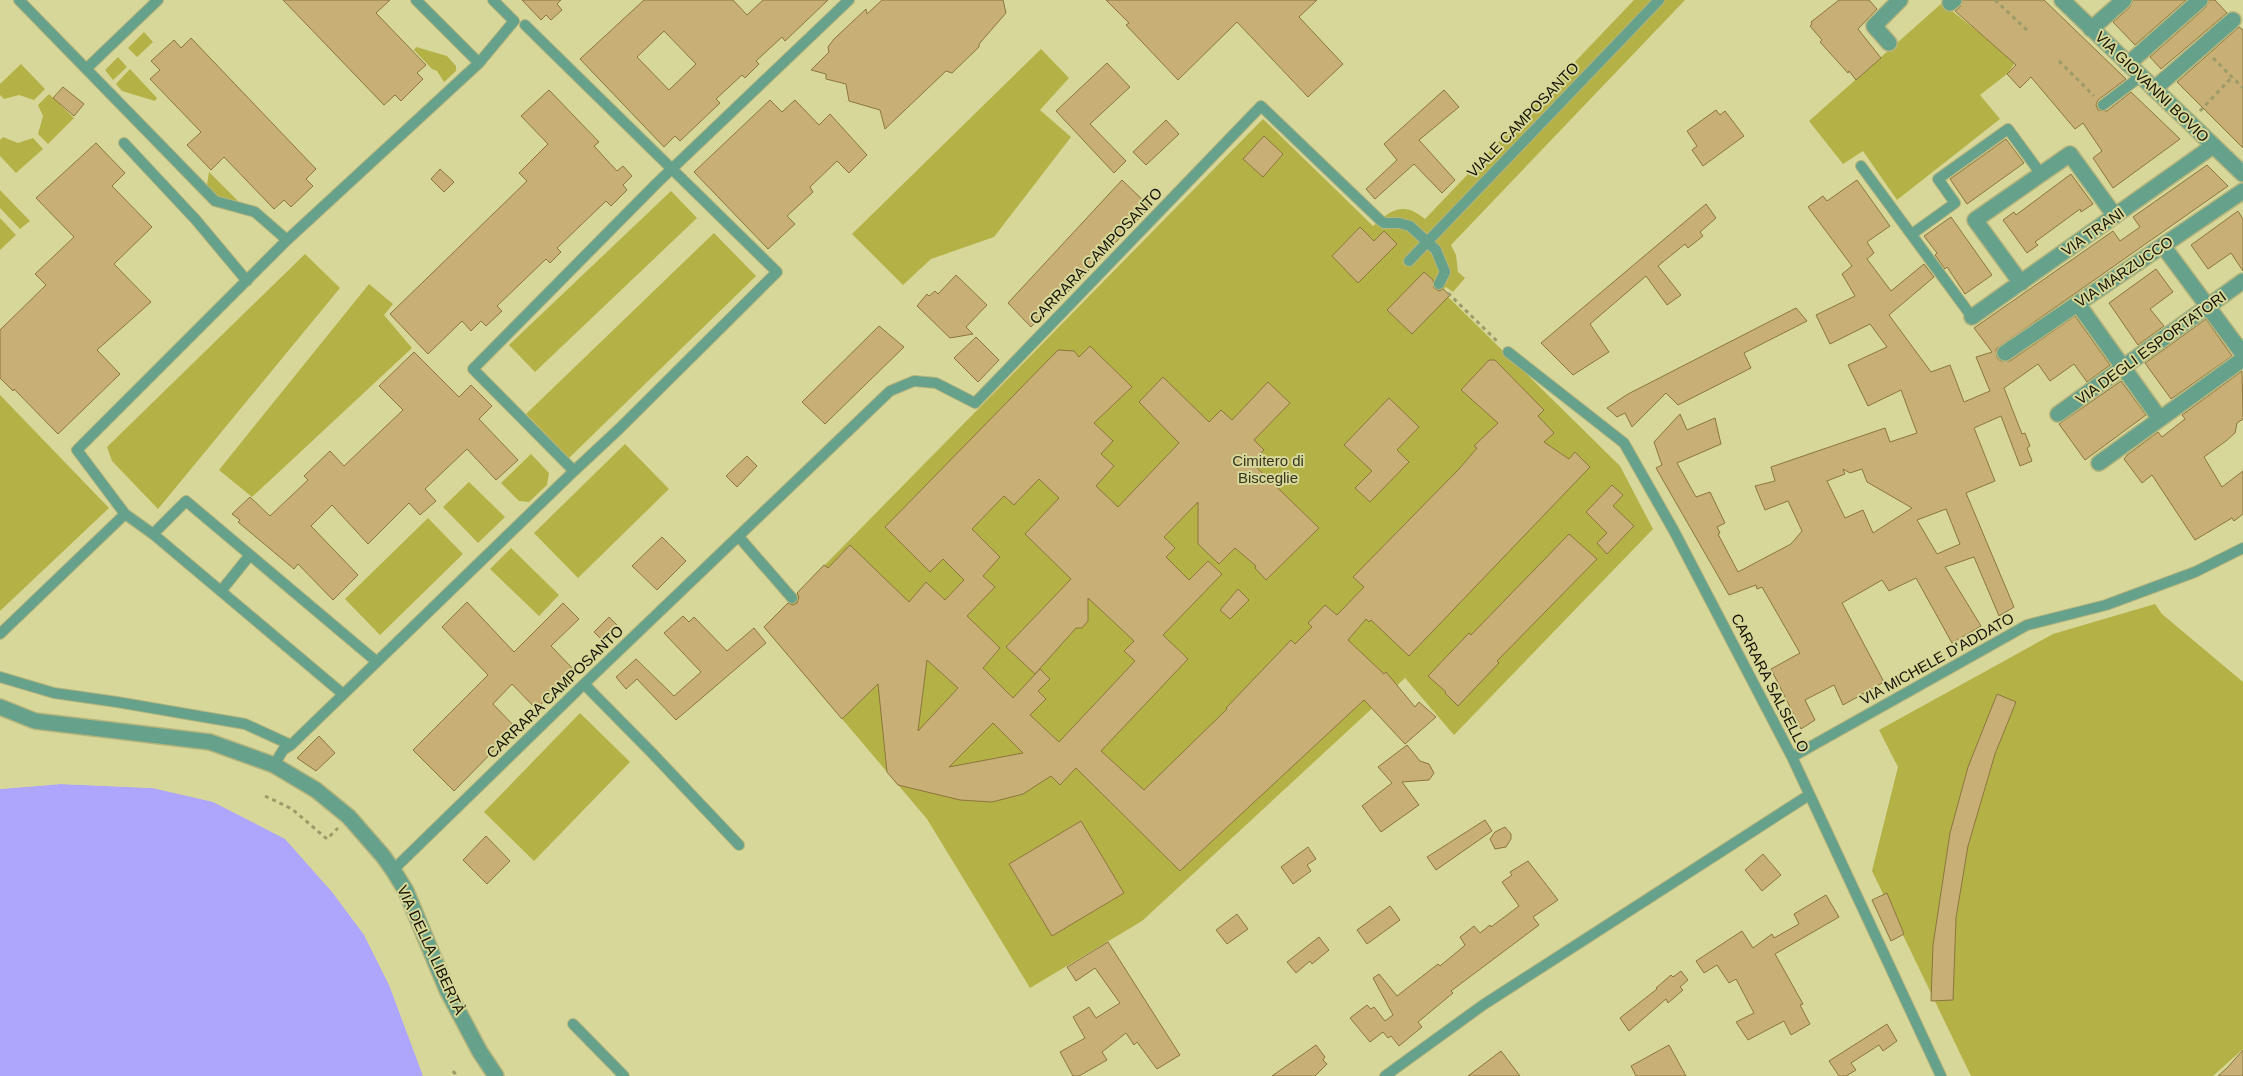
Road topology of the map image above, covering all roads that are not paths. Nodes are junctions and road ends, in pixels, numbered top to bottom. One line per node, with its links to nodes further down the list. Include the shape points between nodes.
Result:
1 (19, 0): 17 (lane)
2 (158, 0): 17 (lane)
3 (416, 0): 15 (lane)
4 (493, 0): 15 (lane, via 514,21)
5 (850, 0): 24 (lane)
6 (1658, 0): 31 (lane, VIALE CAMPOSANTO)
7 (1900, 0): 14 (street, via 1874,26)
8 (2062, 0): 13 (street, VIA GIOVANNI BOVIO)
9 (2124, 0): 13 (street)
10 (2200, 0): 16 (street)
11 (2233, 20): 19 (street)
12 (525, 26): 24 (lane)
13 (2091, 28): 16 (street, VIA GIOVANNI BOVIO)
14 (1889, 42)
15 (478, 63): 30 (lane)
16 (2128, 64): 18 (street, VIA GIOVANNI BOVIO)
17 (86, 69): 30 (lane, via 215,202 256,212)
18 (2141, 76): 19 (street, VIA GIOVANNI BOVIO); 20 (lane)
19 (2154, 89): 22 (street, VIA GIOVANNI BOVIO)
20 (2103, 105)
21 (124, 142): 34 (lane)
22 (2213, 146): 26 (street, VIA GIOVANNI BOVIO); 28 (street, VIA TRANI)
23 (1861, 166): 29 (lane)
24 (671, 169): 49 (lane, via 473,369); 49 (lane, via 777,272)
25 (2041, 174): 28 (street, via 2070,154); 29 (lane, via 2008,129 1938,179 1955,203); 36 (street, via 1975,220)
26 (2243, 174)
27 (2243, 191): 32 (street, VIA MARZUCCO)
28 (2116, 216): 36 (street, VIA TRANI)
29 (1912, 234): 40 (lane)
30 (287, 240): 34 (lane)
31 (1428, 242): 33 (lane, VIALE CAMPOSANTO); 37 (lane, CARRARA CAMPOSANTO, via 1436,250 1445,272); 52 (lane, CARRARA CAMPOSANTO, via 1410,226 1380,220 1261,106 975,402 936,383 914,382 890,391)
32 (2163, 246): 38 (street, VIA MARZUCCO); 39 (street)
33 (1409, 261)
34 (247, 281): 50 (lane, via 77,450)
35 (2243, 281): 39 (street, VIA DEGLI ESPORTATORI)
36 (2021, 283): 40 (street, VIA TRANI)
37 (1442, 286)
38 (2078, 304): 42 (street, VIA MARZUCCO); 45 (street)
39 (2208, 306): 43 (street); 45 (street, VIA DEGLI ESPORTATORI)
40 (1972, 317)
41 (1508, 352): 64 (lane, CARRARA SALSELLO, via 1624,443 1674,531)
42 (2005, 353)
43 (2243, 354)
44 (2243, 360): 47 (street)
45 (2124, 367): 46 (street, VIA DEGLI ESPORTATORI); 47 (street)
46 (2058, 414)
47 (2160, 419): 48 (street)
48 (2099, 464)
49 (574, 471): 58 (lane)
50 (125, 514): 51 (lane); 57 (lane)
51 (153, 534): 54 (lane, via 186,501); 55 (lane)
52 (739, 537): 56 (lane); 60 (lane, CARRARA CAMPOSANTO)
53 (2243, 548): 64 (lane, VIA MICHELE D'ADDATO, via 2195,572 2106,605 2027,625)
54 (250, 555): 55 (lane); 58 (lane)
55 (221, 591): 61 (lane)
56 (792, 598)
57 (0, 634)
58 (377, 662): 61 (lane)
59 (0, 677): 63 (lane, via 54,693 245,724)
60 (584, 684): 67 (lane); 68 (lane, CARRARA CAMPOSANTO)
61 (343, 694): 63 (lane)
62 (0, 707): 65 (street, VIA DELLA LIBERTÀ, via 35,721 210,742)
63 (291, 745): 65 (lane, via 283,750)
64 (1792, 757): 66 (lane, CARRARA SALSELLO)
65 (274, 764): 68 (street, VIA DELLA LIBERTÀ, via 316,790 349,817)
66 (1809, 795): 72 (lane, via 1482,1004); 73 (lane, CARRARA SALSELLO)
67 (739, 845)
68 (393, 870): 70 (street, VIA DELLA LIBERTÀ, via 406,891 447,990)
69 (573, 1024): 71 (lane)
70 (496, 1076)
71 (624, 1076)
72 (1385, 1076)
73 (1941, 1076)

